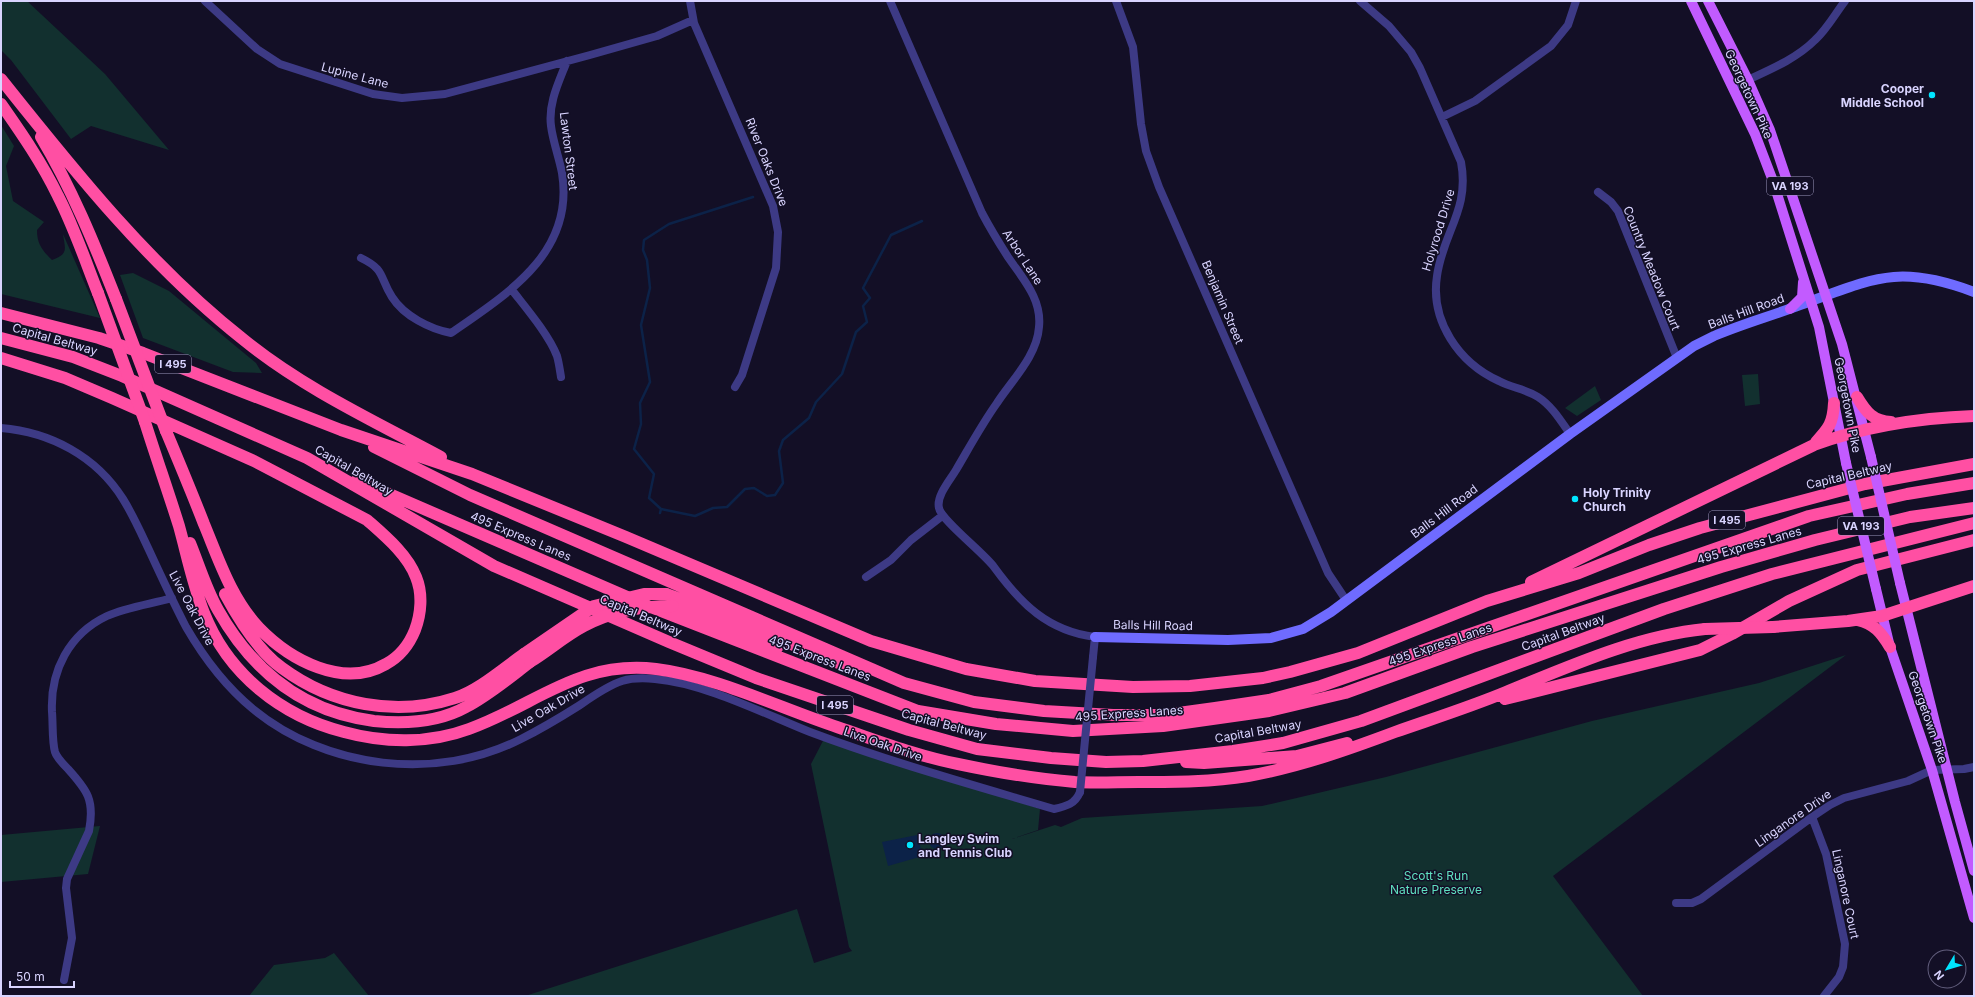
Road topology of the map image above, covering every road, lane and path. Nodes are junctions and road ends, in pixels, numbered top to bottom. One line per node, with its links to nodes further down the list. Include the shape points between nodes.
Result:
1 (205, 1): 11 (street, Lupine Lane, via 257,49 280,64 386,97 432,97)
2 (690, 1): 10 (street)
3 (890, 1): 49 (street, Arbor Lane, via 982,213 1032,291 1040,323 1037,339 1027,360 996,404 944,489 939,508)
4 (1116, 1): 55 (street, Benjamin Street, via 1133,47 1146,151 1159,187 1328,573)
5 (1360, 1): 17 (street, Holyrood Drive, via 1389,26 1411,52)
6 (1576, 1): 17 (street, via 1568,25 1551,46 1475,101)
7 (1691, 1): 14 (main road, Georgetown Pike / VA 193)
8 (1708, 1): 13 (main road, Georgetown Pike / VA 193)
9 (1845, 1): 13 (street, via 1815,41 1788,60)
10 (693, 20): 11 (street, via 657,36); 31 (street, River Oaks Drive, via 762,178 773,206 778,232 776,268 742,375)
11 (567, 61): 21 (street, Lawton Street, via 551,109 552,131 562,174 560,220 541,259)
12 (1, 79): 15 (highway)
13 (1748, 80): 14 (street); 23 (main road, Georgetown Pike / VA 193, via 1770,130)
14 (1733, 87): 20 (main road, Georgetown Pike / VA 193, via 1767,165)
15 (9, 90): 40 (highway, bridge, via 70,188); 46 (highway, via 133,236 203,306 244,341 320,392)
16 (1, 104): 35 (highway, bridge, via 58,194 98,293)
17 (1442, 117): 41 (street, Holyrood Drive, via 1461,162 1464,187 1458,212 1438,266 1436,294 1442,322 1456,347 1475,368 1500,382 1539,397)
18 (1598, 192): 29 (street, Country Meadow Court, via 1618,211)
19 (361, 258): 21 (street, Lawton Street, via 374,264 381,272 392,297 401,308 436,330 451,333)
20 (1802, 270): 24 (main road, Georgetown Pike / VA 193); 25 (main road, via 1803,294)
21 (512, 290): 30 (street, via 554,350)
22 (1974, 292): 23 (street, Balls Hill Road, via 1931,278 1899,276 1866,282)
23 (1826, 295): 24 (street, Balls Hill Road); 32 (main road, Georgetown Pike / VA 193)
24 (1812, 301): 25 (street, Balls Hill Road); 33 (main road, Georgetown Pike / VA 193)
25 (1790, 309): 29 (street, Balls Hill Road, via 1714,336)
26 (1, 312): 38 (highway, Capital Beltway / I 495, via 99,338 143,353)
27 (1, 338): 44 (highway, Capital Beltway / I 495, via 73,357 122,376)
28 (1, 358): 40 (highway, via 65,378 112,398 254,461 367,520 402,554 416,577 420,598 419,620 412,638 402,652 378,669 341,674 319,668 296,657 259,628 232,591)
29 (1677, 358): 41 (street, Balls Hill Road)
30 (561, 378)
31 (735, 387)
32 (1857, 398): 36 (highway, via 1872,417 1881,422); 39 (main road, Georgetown Pike)
33 (1834, 403): 42 (main road, Georgetown Pike / VA 193); 43 (highway, via 1831,425)
34 (1974, 416): 36 (highway)
35 (145, 422): 63 (highway, via 217,609 235,638 259,666 291,692 319,708 351,718 414,722 440,717 465,708); 67 (highway, via 192,577 215,636 240,672 256,688 314,722 350,734 391,741 445,736 478,726 557,686 600,670 629,668 657,669 706,680 837,727 955,764 1074,782 1184,782 1246,776 1329,757)
36 (1901, 423): 39 (highway)
37 (1, 428): 54 (street, Live Oak Drive, via 35,434 60,443 74,450 98,469 123,499)
38 (341, 430): 46 (highway, Capital Beltway / I 495); 64 (highway, 495 Express Lanes, via 470,495)
39 (1865, 430): 42 (highway); 58 (main road, Georgetown Pike, bridge)
40 (166, 431): 63 (highway, via 225,593 239,619 256,642 281,668 318,690 359,704 398,708 457,698)
41 (1570, 434): 55 (street, Balls Hill Road)
42 (1840, 435): 43 (highway); 59 (main road, Georgetown Pike / VA 193, bridge)
43 (1814, 445): 56 (highway, via 1530,583)
44 (307, 458): 57 (highway, 495 Express Lanes); 68 (highway, Capital Beltway / I 495, via 494,566 756,678 909,730 977,749 1059,759)
45 (1974, 464): 56 (highway, Capital Beltway / I 495, via 1865,484 1753,513 1649,545 1580,573)
46 (472, 474): 56 (highway, Capital Beltway / I 495, via 871,641 966,669 1035,681 1161,687 1221,684 1263,678 1358,653)
47 (1974, 483): 64 (highway, 495 Express Lanes, via 1907,494 1809,516 1491,625 1376,668 1269,700 1164,715 1113,715 1044,711 974,702)
48 (1974, 508): 66 (highway, 495 Express Lanes, via 1910,517 1815,540 1721,567 1472,647 1345,693 1269,711 1163,726 1073,731 996,724)
49 (942, 516): 52 (street, via 911,540 891,560); 61 (street, Balls Hill Road, via 980,550 1028,607 1056,627)
50 (1974, 523): 68 (highway, Capital Beltway / I 495, via 1812,563 1664,609 1326,732 1247,749)
51 (1974, 540): 65 (highway, via 1857,570 1790,601 1700,650)
52 (866, 577)
53 (1974, 586): 58 (highway)
54 (172, 598): 61 (street, Live Oak Drive, bridge, via 205,658 245,703 287,732 353,758 396,764 419,764 477,756 522,738 600,692 622,682 655,679 683,684 811,732 1054,809 1068,806 1078,798 1080,792); 76 (street, via 114,614 94,624 72,643 56,675 52,697 55,752 88,794 91,823 66,888 72,938)
55 (1346, 600): 61 (street, Balls Hill Road, via 1303,629 1272,638)
56 (1487, 601)
57 (648, 606): 63 (highway, bridge, via 583,626); 66 (highway, 495 Express Lanes); 66 (highway, bridge, via 673,606 712,619)
58 (1906, 608): 59 (highway); 70 (main road, Georgetown Pike)
59 (1882, 616): 60 (highway); 62 (main road, Georgetown Pike / VA 193)
60 (1856, 620): 62 (highway, via 1873,626); 65 (highway, bridge, via 1686,631 1647,640 1569,666)
61 (1095, 638)
62 (1890, 648): 71 (main road, Georgetown Pike / VA 193)
63 (527, 658): 64 (highway, bridge, via 594,606 644,594 666,594 712,610 826,659)
64 (904, 683)
65 (1465, 709): 67 (highway)
66 (918, 711)
67 (1400, 731): 68 (highway, via 1297,756 1204,763)
68 (1143, 761)
69 (1974, 767): 70 (street)
70 (1946, 769): 71 (street); 73 (main road, Georgetown Pike)
71 (1932, 770): 72 (street, Linganore Drive, via 1908,781 1844,798); 75 (main road, Georgetown Pike / VA 193)
72 (1812, 817): 74 (street, Linganore Drive, via 1701,899 1692,903); 77 (street, Linganore Court, via 1826,854 1845,944 1839,977)
73 (1974, 871)
74 (1676, 903)
75 (1974, 918)
76 (64, 980)
77 (1824, 996)

